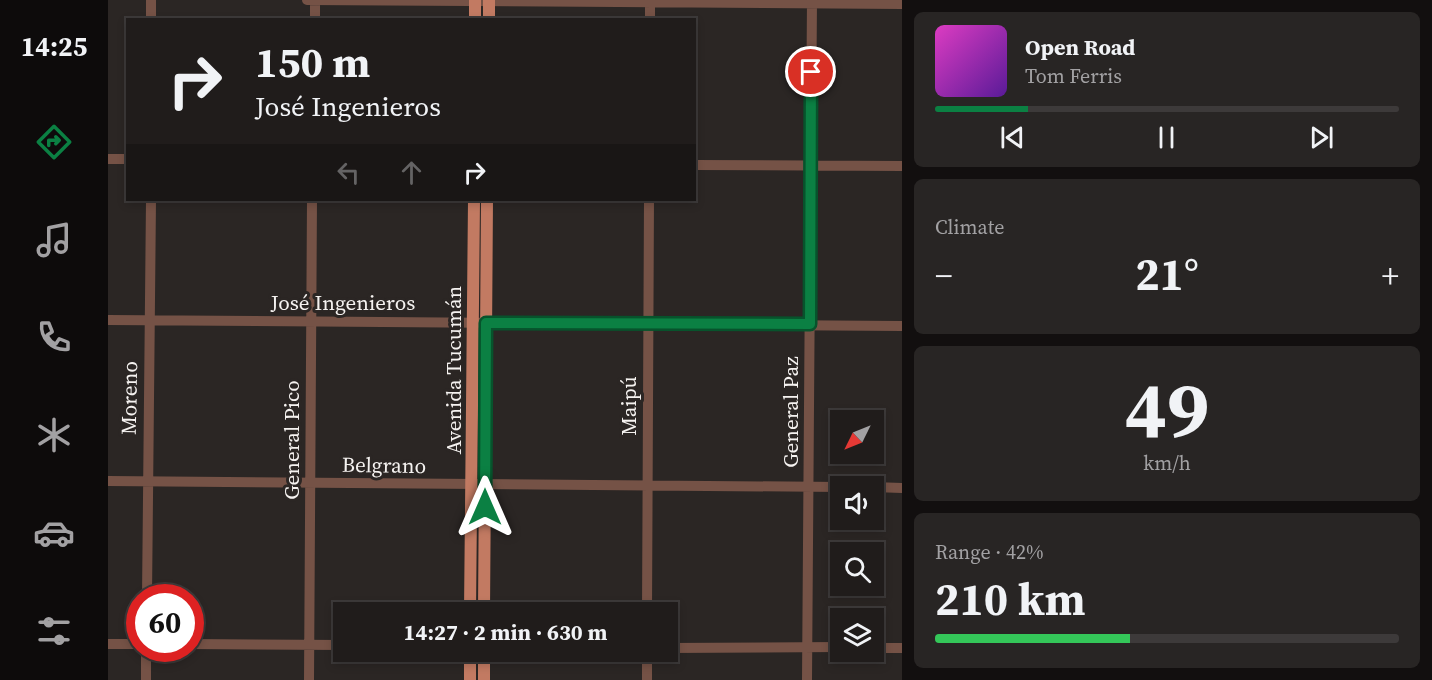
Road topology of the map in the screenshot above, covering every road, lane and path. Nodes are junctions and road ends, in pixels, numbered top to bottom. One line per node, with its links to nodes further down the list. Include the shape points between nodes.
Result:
1 (151, 0): 9 (street)
2 (307, 0): 3 (street)
3 (315, 0): 4 (street); 10 (street)
4 (475, 0): 5 (street); 11 (main road)
5 (489, 0): 6 (street); 12 (main road)
6 (650, 1): 7 (street); 13 (street)
7 (812, 2): 8 (street); 17 (street, General Paz)
8 (902, 4)
9 (151, 18)
10 (315, 18)
11 (475, 18)
12 (489, 18)
13 (650, 18)
14 (108, 159): 15 (street)
15 (126, 159)
16 (696, 165): 17 (street)
17 (810, 165): 18 (street); 30 (street, General Paz)
18 (902, 165)
19 (151, 201): 24 (street, Moreno)
20 (312, 201): 26 (street, General Pico)
21 (474, 201): 27 (main road, Avenida Tucumán)
22 (488, 201): 28 (main road, Avenida Tucumán)
23 (649, 201): 29 (street, Maipú)
24 (150, 319): 25 (street, José Ingenieros); 26 (street, José Ingenieros); 33 (street, Moreno)
25 (108, 320)
26 (311, 322): 27 (street, José Ingenieros); 34 (street, General Pico)
27 (472, 323): 28 (street, José Ingenieros); 36 (main road, Avenida Tucumán)
28 (486, 323): 29 (street, José Ingenieros); 37 (main road, Avenida Tucumán)
29 (649, 323): 30 (street, José Ingenieros); 35 (street, Maipú)
30 (810, 324): 31 (street, José Ingenieros); 38 (street, General Paz)
31 (902, 326)
32 (108, 481): 33 (street, Belgrano)
33 (148, 481): 34 (street, Belgrano); 42 (street, Moreno)
34 (310, 484): 36 (street, Belgrano); 49 (street, General Pico)
35 (647, 484): 37 (street, Belgrano); 38 (street, Belgrano); 45 (street, Maipú)
36 (471, 485): 37 (street, Belgrano); 43 (main road, Avenida Tucumán)
37 (485, 485): 44 (main road, Avenida Tucumán)
38 (808, 487): 39 (street, Belgrano); 51 (street, General Paz)
39 (830, 487)
40 (884, 487): 41 (street)
41 (902, 488)
42 (147, 584)
43 (470, 602)
44 (484, 602)
45 (647, 602)
46 (108, 644): 47 (street)
47 (126, 644)
48 (204, 644): 49 (street)
49 (309, 645): 50 (street); 61 (street, General Pico)
50 (333, 645)
51 (807, 647): 52 (street); 53 (street); 65 (street, General Paz)
52 (830, 647)
53 (678, 648)
54 (884, 648): 55 (street)
55 (902, 648)
56 (146, 662): 60 (street)
57 (470, 662): 62 (main road)
58 (484, 662): 63 (main road)
59 (647, 662): 64 (street)
60 (146, 680)
61 (309, 680)
62 (470, 680)
63 (484, 680)
64 (647, 680)
65 (807, 680)

